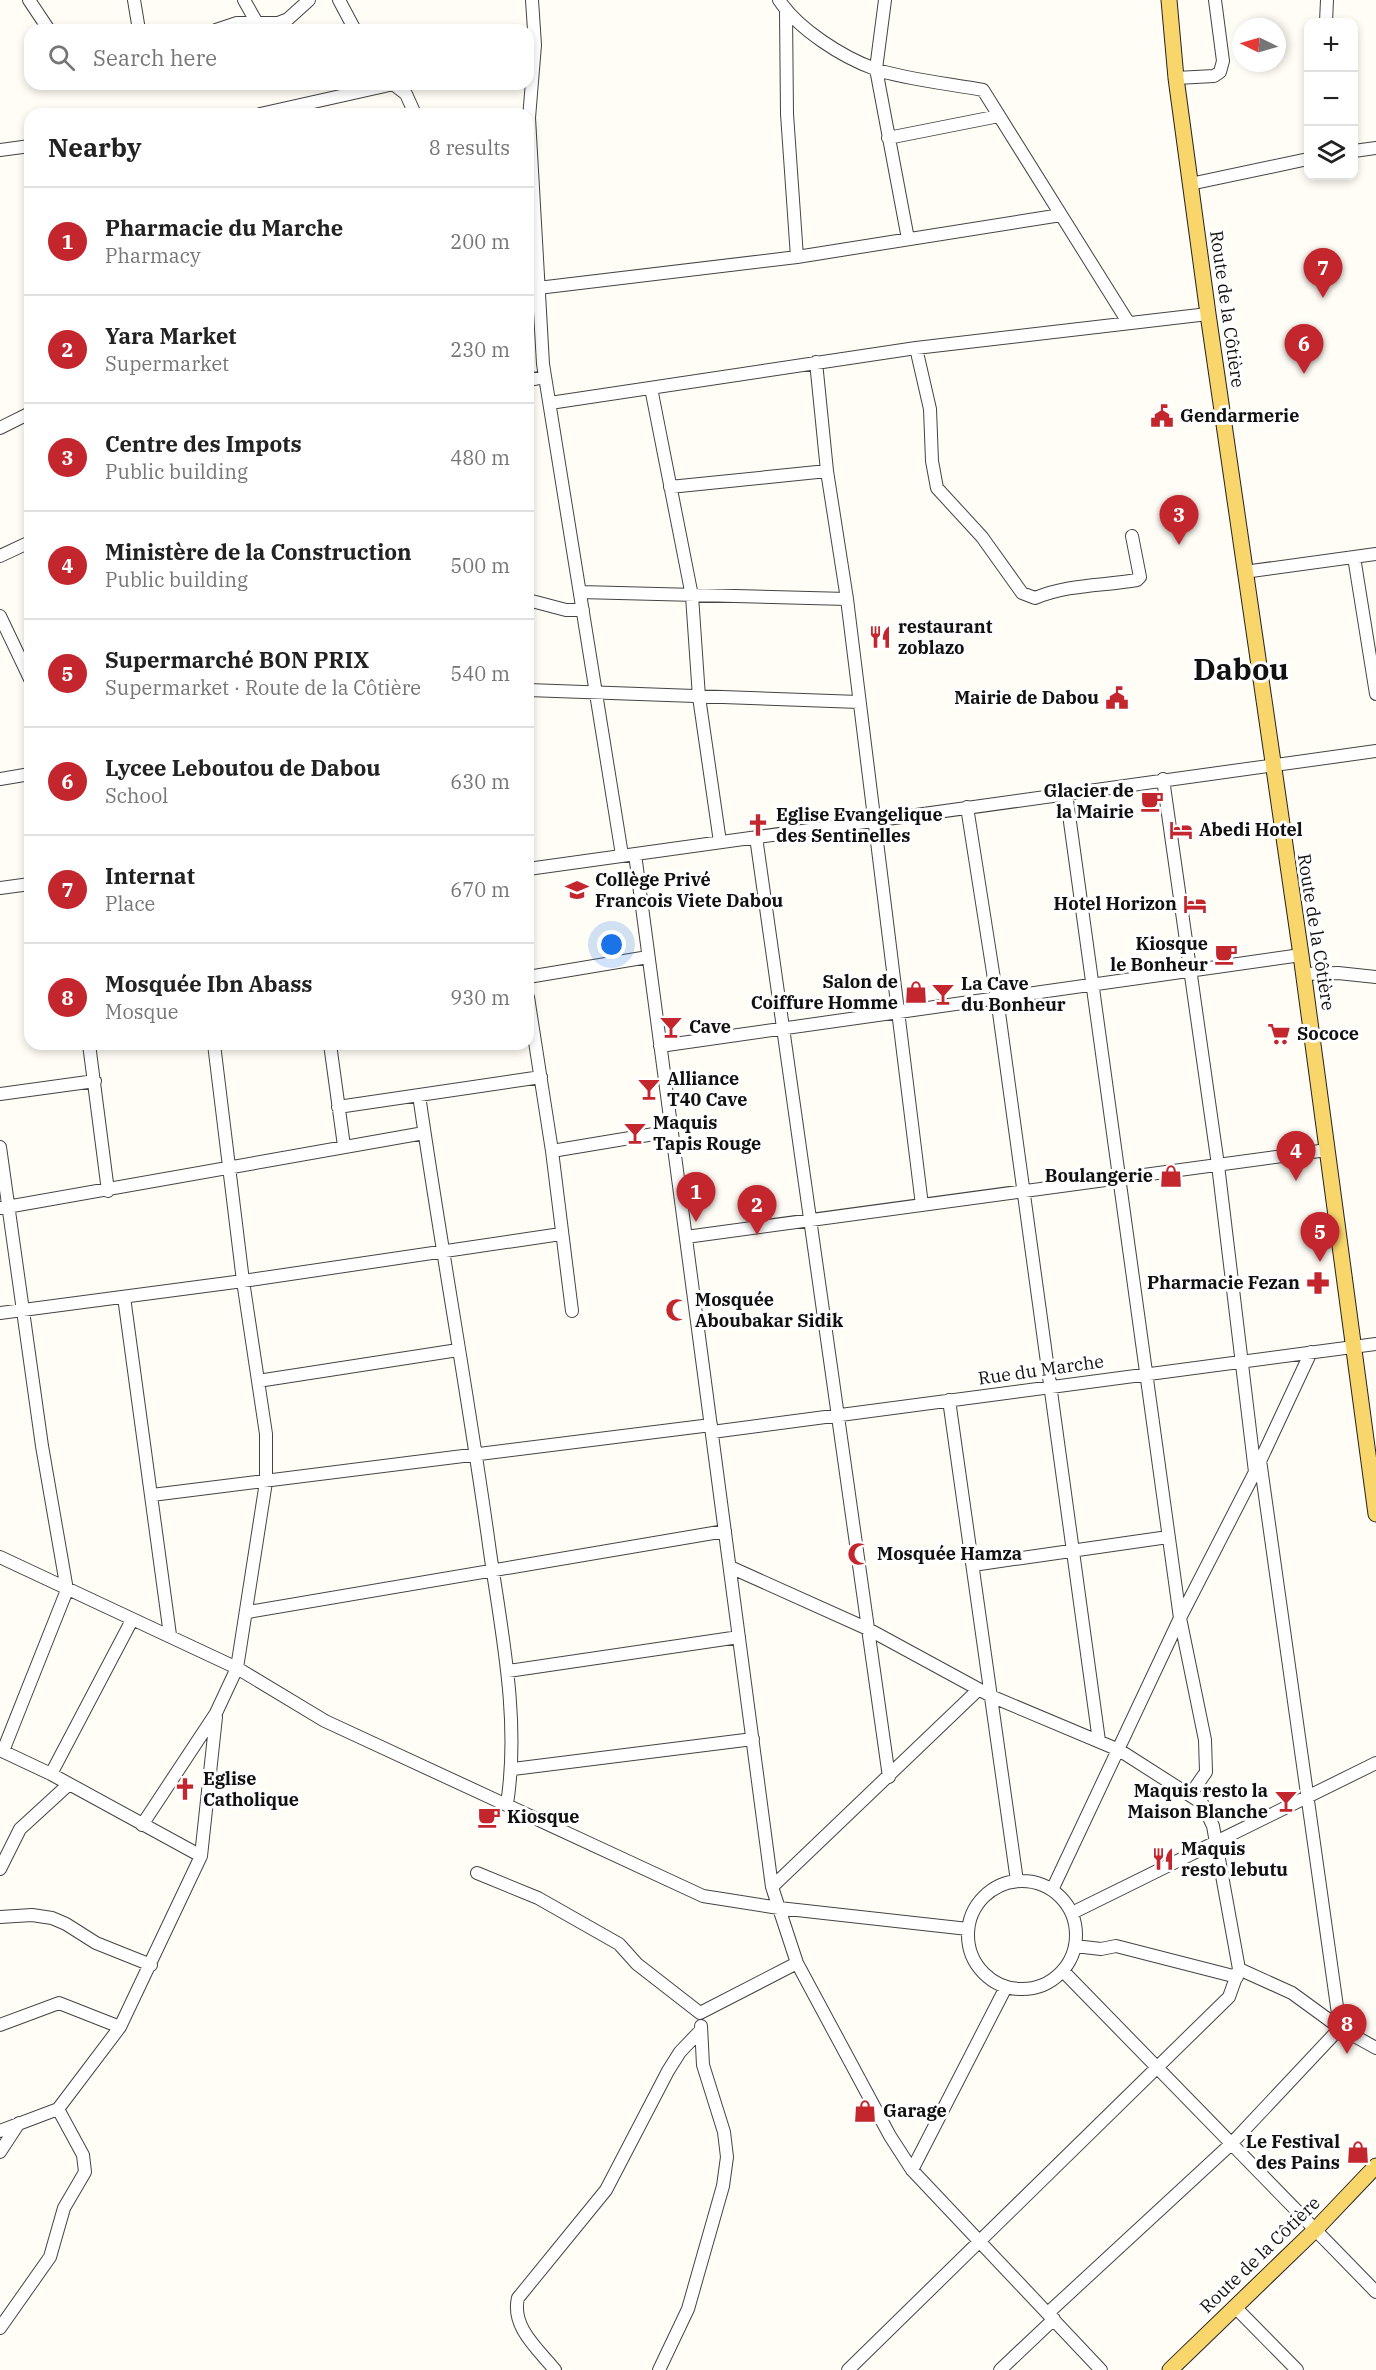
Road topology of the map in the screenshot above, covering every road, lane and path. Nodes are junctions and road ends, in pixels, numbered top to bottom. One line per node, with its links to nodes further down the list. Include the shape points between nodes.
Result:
1 (29, 0): 14 (street)
2 (134, 0): 15 (street)
3 (244, 0): 13 (street)
4 (309, 0): 13 (street, via 288,19)
5 (339, 0): 17 (street)
6 (532, 0): 18 (street)
7 (885, 0): 21 (street)
8 (1169, 0): 22 (main road, Route de la Côtière)
9 (1215, 0): 22 (street, via 1223,61 1220,72 1214,76)
10 (1327, 0): 12 (street)
11 (781, 3): 21 (street, via 806,30); 40 (street)
12 (1326, 18)
13 (257, 23): 16 (street)
14 (45, 24)
15 (138, 24)
16 (234, 24)
17 (352, 24)
18 (534, 24)
19 (534, 30): 20 (street)
20 (534, 57)
21 (876, 69): 29 (street, via 983,90); 30 (street)
22 (1176, 78): 36 (main road, Route de la Côtière)
23 (367, 90): 26 (street)
24 (401, 90): 27 (street)
25 (531, 90): 28 (street)
26 (287, 108)
27 (413, 108)
28 (530, 108)
29 (999, 116): 30 (street); 37 (street)
30 (888, 138): 38 (street)
31 (24, 147): 33 (street)
32 (1376, 148): 34 (street)
33 (0, 150)
34 (1358, 150)
35 (1304, 160): 36 (street)
36 (1190, 184): 42 (main road, Route de la Côtière)
37 (1061, 215): 38 (street); 43 (street)
38 (908, 239): 40 (street)
39 (534, 256): 41 (street)
40 (797, 257): 41 (street)
41 (535, 283): 46 (street)
42 (1208, 314): 43 (street); 59 (main road, Route de la Côtière)
43 (1128, 322): 44 (street)
44 (916, 348): 45 (street); 54 (street, via 930,409 937,488 982,537 1022,593 1035,598 1084,584 1137,580 1140,577)
45 (816, 362): 48 (street); 52 (street)
46 (545, 377): 47 (street); 49 (street)
47 (534, 379)
48 (651, 388): 49 (street); 53 (street)
49 (550, 403): 60 (street)
50 (24, 416): 51 (street)
51 (0, 428)
52 (827, 471): 53 (street); 62 (street)
53 (670, 487): 61 (street)
54 (1132, 536)
55 (24, 545): 57 (street)
56 (1376, 554): 58 (street)
57 (0, 556)
58 (1354, 557): 59 (street); 69 (street)
59 (1244, 572): 73 (main road, Route de la Côtière)
60 (580, 592): 61 (street); 64 (street)
61 (692, 596): 62 (street); 70 (street)
62 (847, 599): 71 (street)
63 (534, 602): 64 (street)
64 (583, 610): 68 (street)
65 (0, 616): 66 (street)
66 (24, 666)
67 (534, 690): 68 (street)
68 (596, 692): 70 (street); 82 (street)
69 (1376, 694)
70 (699, 697): 71 (street); 81 (street)
71 (859, 702): 79 (street)
72 (1376, 751): 73 (street)
73 (1271, 764): 76 (street); 86 (main road, Route de la Côtière)
74 (24, 775): 75 (street)
75 (0, 778)
76 (1163, 779): 77 (street); 88 (street)
77 (1066, 793): 78 (street); 92 (street)
78 (967, 807): 79 (street); 93 (street)
79 (873, 820): 80 (street); 94 (street)
80 (756, 837): 81 (street); 95 (street)
81 (720, 842): 82 (street)
82 (628, 854): 83 (street); 87 (street)
83 (534, 868)
84 (24, 885): 85 (street)
85 (0, 888)
86 (1301, 955): 88 (street); 89 (main road, Route de la Côtière)
87 (648, 957): 90 (street); 97 (street)
88 (1190, 971): 92 (street); 112 (street)
89 (1303, 974): 91 (street); 110 (main road, Route de la Côtière)
90 (534, 976)
91 (1376, 977)
92 (1092, 984): 93 (street); 114 (street)
93 (997, 998): 94 (street); 116 (street)
94 (897, 1012): 95 (street); 117 (street)
95 (783, 1029): 97 (street); 119 (street)
96 (534, 1034): 101 (street)
97 (660, 1046): 106 (street)
98 (91, 1050): 102 (street)
99 (215, 1050): 113 (street)
100 (331, 1050): 105 (street)
101 (541, 1077): 104 (street); 111 (street)
102 (95, 1081): 103 (street); 115 (street)
103 (0, 1094)
104 (419, 1095): 105 (street); 107 (street)
105 (338, 1107): 108 (street)
106 (672, 1131): 111 (street); 121 (street)
107 (424, 1133): 108 (street); 122 (street)
108 (344, 1146): 113 (street)
109 (0, 1147): 118 (street)
110 (1327, 1150): 112 (street); 129 (main road, Route de la Côtière)
111 (552, 1151): 120 (street)
112 (1218, 1165): 114 (street); 132 (street)
113 (230, 1167): 115 (street); 123 (street)
114 (1120, 1178): 116 (street); 133 (street)
115 (108, 1191): 118 (street)
116 (1023, 1191): 117 (street); 135 (street)
117 (922, 1205): 119 (street)
118 (4, 1208): 125 (street)
119 (810, 1220): 121 (street); 137 (street)
120 (561, 1234): 122 (street); 126 (street)
121 (686, 1237): 138 (street)
122 (441, 1251): 123 (street); 130 (street)
123 (243, 1281): 124 (street); 134 (street)
124 (123, 1297): 125 (street); 143 (street)
125 (23, 1309): 127 (street); 152 (street)
126 (572, 1311)
127 (0, 1313)
128 (1376, 1344): 129 (street, Rue du Marche)
129 (1353, 1346): 131 (street, Rue du Marche); 139 (main road, Route de la Côtière)
130 (458, 1350): 134 (street); 140 (street)
131 (1311, 1352): 132 (street, Rue du Marche); 141 (street)
132 (1241, 1361): 133 (street, Rue du Marche); 141 (street)
133 (1148, 1374): 135 (street, Rue du Marche); 146 (street)
134 (258, 1381): 142 (street, via 266,1434)
135 (1050, 1387): 136 (street, Rue du Marche); 147 (street)
136 (949, 1400): 137 (street, Rue du Marche); 149 (street)
137 (837, 1415): 138 (street, Rue du Marche); 156 (street)
138 (711, 1429): 140 (street, Rue du Marche); 145 (street)
139 (1370, 1441): 144 (main road, Route de la Côtière)
140 (477, 1456): 142 (street, Rue du Marche); 151 (street)
141 (1258, 1466): 154 (street); 174 (street)
142 (266, 1482): 143 (street, Rue du Marche); 153 (street)
143 (152, 1495): 157 (street)
144 (1376, 1514)
145 (725, 1531): 150 (street); 151 (street)
146 (1168, 1537): 147 (street); 154 (street)
147 (1072, 1551): 149 (street); 165 (street)
148 (0, 1557): 152 (street)
149 (973, 1565): 162 (street)
150 (730, 1567): 156 (street); 158 (street)
151 (493, 1569): 153 (street); 160 (street)
152 (67, 1590): 155 (street); 166 (street)
153 (248, 1612): 159 (street)
154 (1180, 1618): 167 (street); 173 (street, via 1206,1749 1206,1772)
155 (132, 1620): 157 (street); 170 (street)
156 (868, 1629): 161 (street); 171 (street)
157 (170, 1635): 159 (street)
158 (739, 1637): 160 (street); 164 (street)
159 (237, 1668): 163 (street); 175 (street, via 326,1721)
160 (508, 1671): 169 (street)
161 (978, 1690): 162 (street); 171 (street)
162 (993, 1697): 165 (street); 181 (street)
163 (216, 1713): 176 (street); 178 (street)
164 (753, 1739): 169 (street); 182 (street)
165 (1099, 1742): 167 (street)
166 (2, 1750): 170 (street)
167 (1119, 1750): 173 (street); 183 (street)
168 (1376, 1763): 174 (street)
169 (513, 1769): 175 (street)
170 (51, 1774): 172 (street)
171 (889, 1777): 182 (street)
172 (68, 1785): 176 (street); 179 (street, via 20,1829)
173 (1191, 1795): 177 (street, via 1209,1814)
174 (1306, 1800): 177 (street); 197 (street)
175 (507, 1804): 184 (street, via 703,1896)
176 (142, 1825): 178 (street)
177 (1215, 1843): 185 (street); 192 (street)
178 (201, 1856): 190 (street)
179 (0, 1869)
180 (477, 1874): 194 (street, via 537,1898 619,1944 637,1964)
181 (1017, 1881): 183 (street, via 1035,1882); 187 (street, via 984,1896 973,1911)
182 (772, 1887): 184 (street)
183 (1052, 1890): 185 (street)
184 (779, 1908): 187 (street); 189 (street)
185 (1072, 1912): 188 (street)
186 (0, 1917): 190 (street, via 51,1918 96,1943)
187 (968, 1929): 193 (street, via 969,1948 977,1965 990,1979)
188 (1075, 1946): 191 (street); 192 (street, via 1116,1946)
189 (797, 1963): 194 (street); 207 (street)
190 (151, 1965): 196 (street)
191 (1063, 1971): 193 (street, via 1037,1987); 200 (street)
192 (1238, 1973): 197 (street, via 1292,1993); 200 (street, via 1229,1997)
193 (1006, 1987): 207 (street)
194 (700, 2013): 198 (street)
195 (0, 2025): 196 (street, via 60,2003)
196 (120, 2027): 201 (street)
197 (1340, 2028): 199 (street); 204 (street)
198 (701, 2030): 214 (street, via 668,2071 606,2190 518,2298 517,2321); 215 (street, via 703,2065 724,2132 727,2157 723,2186 688,2309)
199 (1376, 2048)
200 (1158, 2066): 204 (street); 209 (street)
201 (58, 2109): 202 (street); 213 (street, via 83,2155 85,2172 64,2208 50,2257)
202 (19, 2123): 203 (street); 205 (street)
203 (0, 2131)
204 (1231, 2144): 208 (street); 212 (street)
205 (0, 2152)
206 (1376, 2166): 208 (main road, Route de la Côtière)
207 (912, 2170): 209 (street)
208 (1316, 2229): 210 (street); 211 (main road, Route de la Côtière)
209 (979, 2240): 212 (street); 216 (street)
210 (1376, 2292)
211 (1235, 2307): 219 (main road, Route de la Côtière); 220 (street)
212 (1051, 2316): 217 (street); 218 (street)
213 (0, 2328)
214 (555, 2370)
215 (659, 2370)
216 (848, 2370)
217 (1000, 2370)
218 (1101, 2370)
219 (1170, 2370)
220 (1297, 2370)

